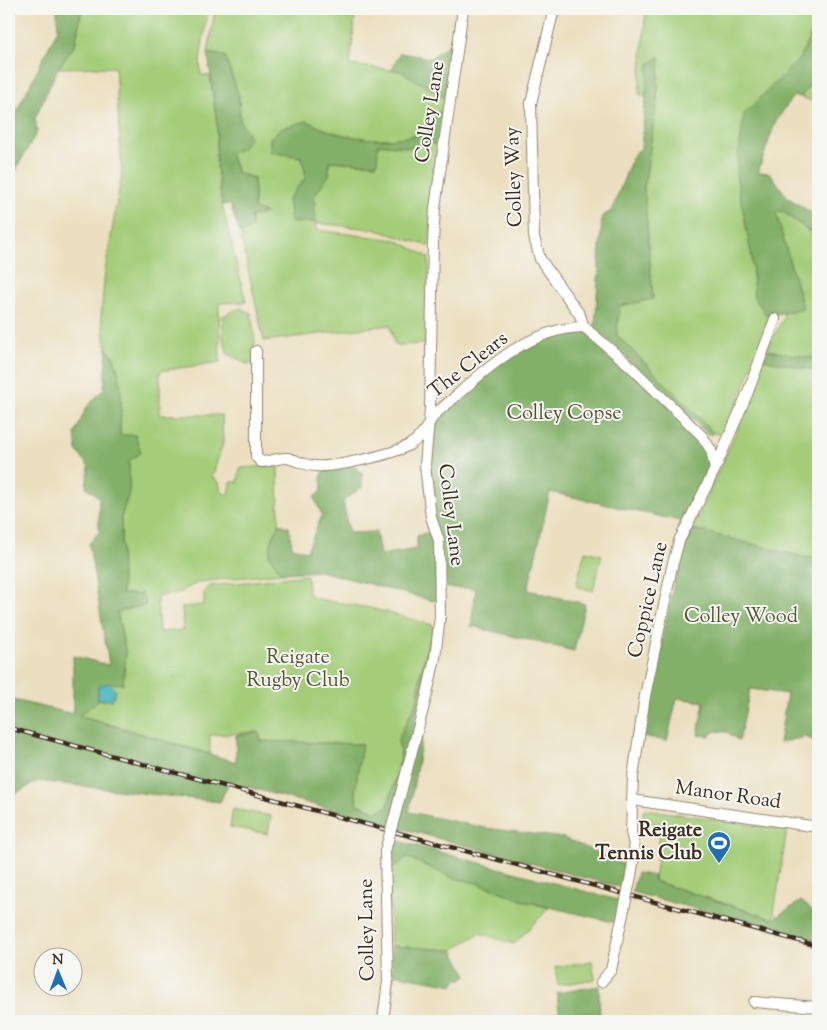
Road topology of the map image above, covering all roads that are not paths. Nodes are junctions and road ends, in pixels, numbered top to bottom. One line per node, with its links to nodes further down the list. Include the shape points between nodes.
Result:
1 (463, 9): 6 (street, Colley Lane, via 435,208 430,409)
2 (554, 10): 4 (street, Colley Way, via 531,103 533,230 540,258 580,315)
3 (775, 319): 7 (street, Coppice Lane)
4 (584, 328): 6 (street, The Clears, via 570,328 541,337 501,358 474,378 434,416); 7 (street, via 629,365 702,436 711,450)
5 (256, 351): 6 (street, The Clears, via 256,457 261,462 285,458 317,466 348,462 394,452)
6 (426, 432): 13 (street, Colley Lane, bridge, via 427,490 439,541 440,616 427,694 385,851 388,981)
7 (715, 469): 8 (street, Coppice Lane, via 678,541 646,696)
8 (632, 800): 9 (street, Manor Road); 10 (street, Coppice Lane, bridge, via 635,850 631,876 611,970)
9 (818, 827)
10 (601, 982)
11 (754, 1002): 12 (street)
12 (818, 1007)
13 (383, 1021)

